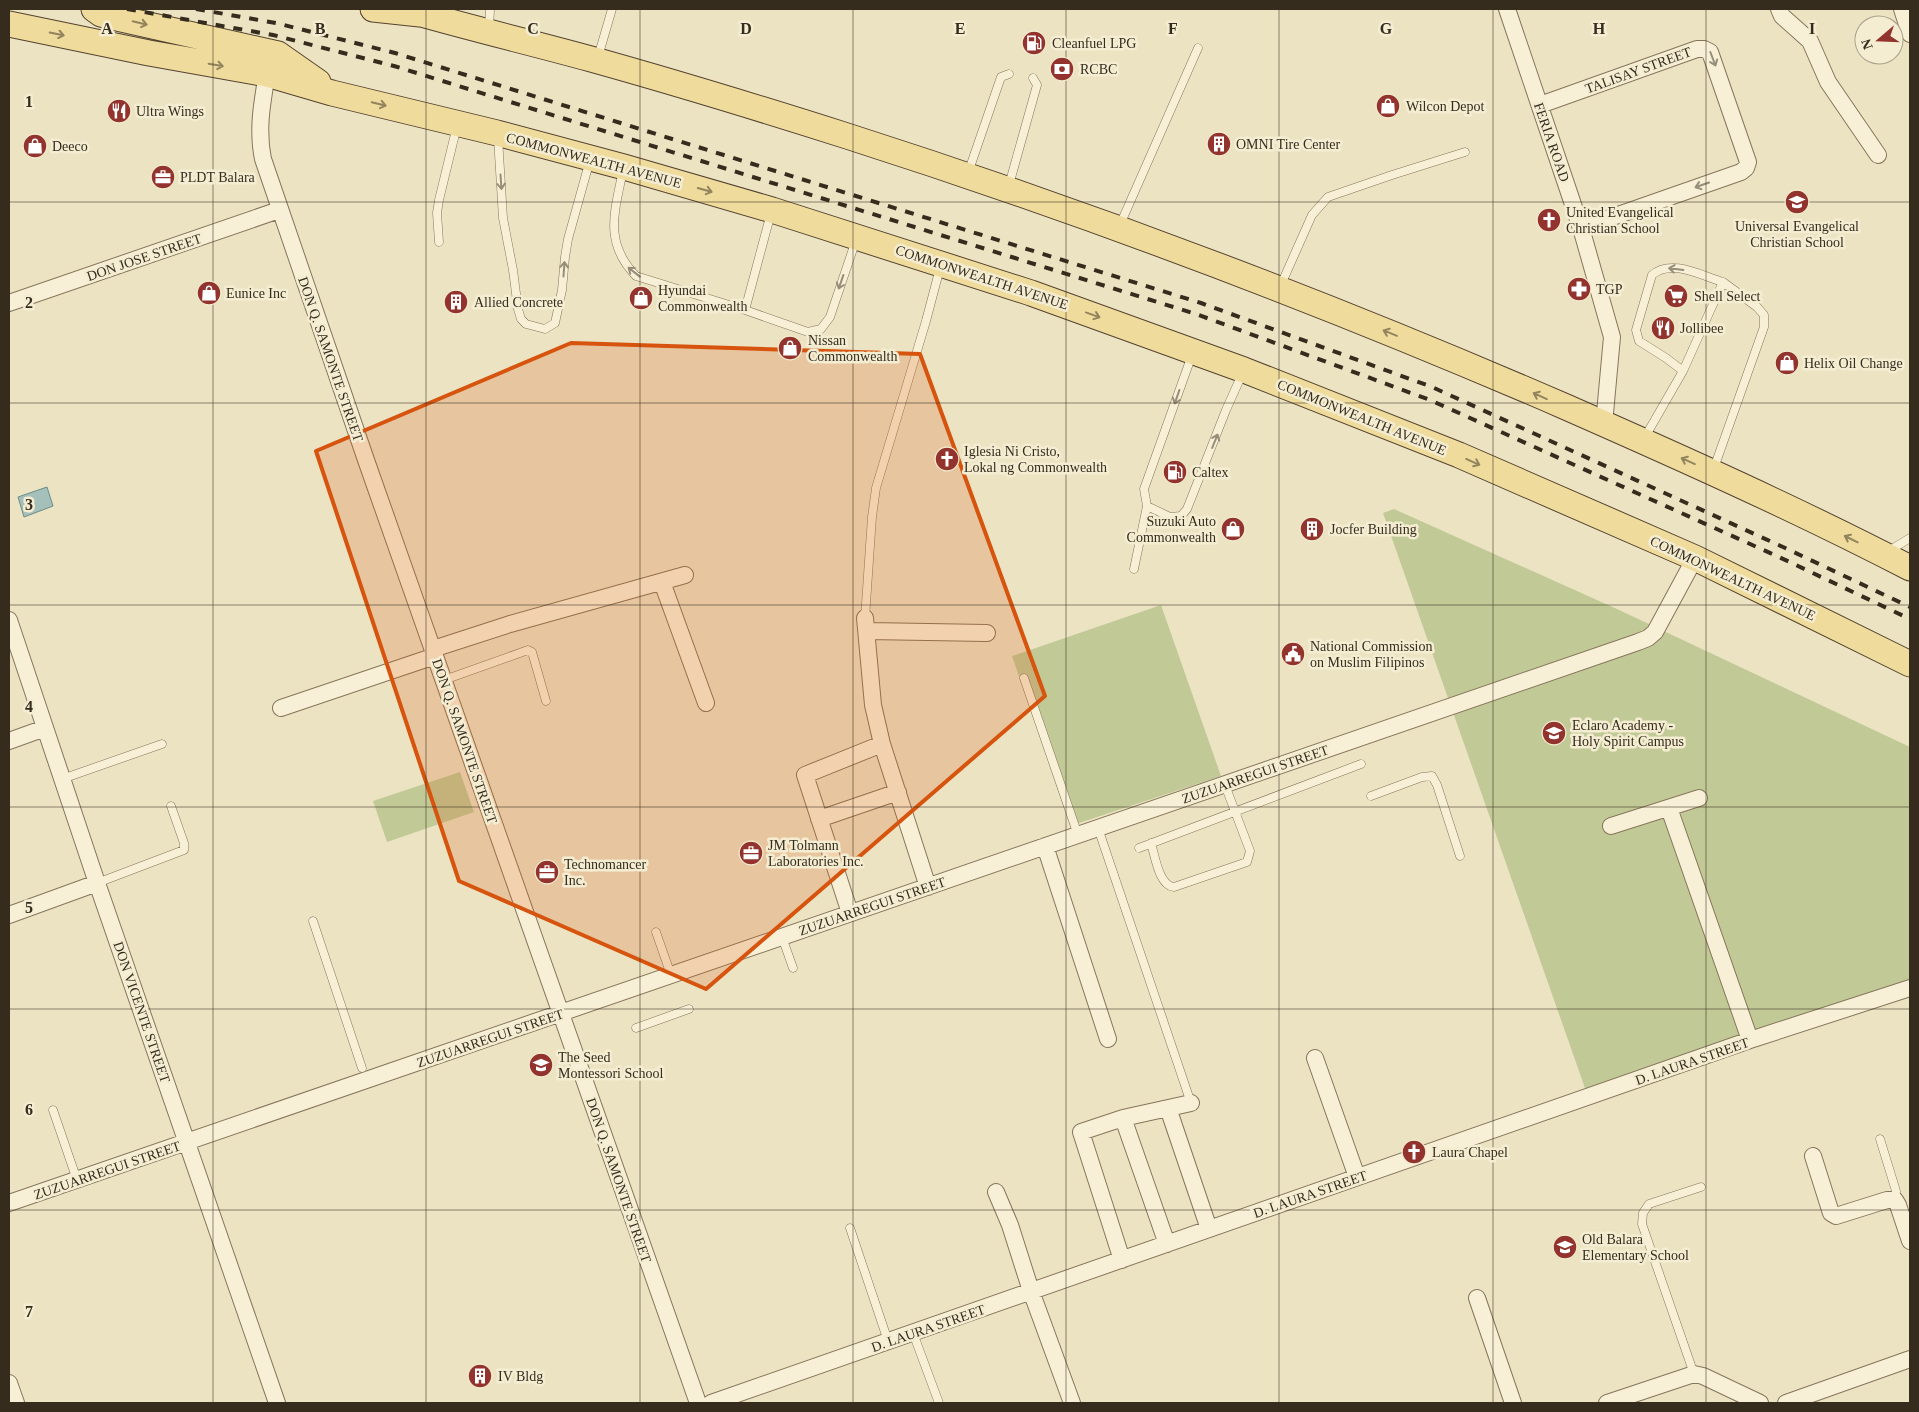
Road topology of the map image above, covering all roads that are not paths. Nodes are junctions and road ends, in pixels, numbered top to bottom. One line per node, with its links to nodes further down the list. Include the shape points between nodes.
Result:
1 (94, 9): 16 (main road, one-way to 16, via 108,16 278,54)
2 (374, 9): 7 (main road)
3 (612, 9): 12 (lane)
4 (1507, 9): 17 (street, FERIA ROAD)
5 (1780, 9): 21 (street, via 1782,16 1810,41 1828,82)
6 (1902, 9): 10 (street)
7 (413, 11): 8 (main road)
8 (489, 20): 12 (main road)
9 (9, 24): 13 (main road, COMMONWEALTH AVENUE, one-way to 13)
10 (1910, 34)
11 (1198, 48): 28 (lane)
12 (597, 61): 24 (main road, via 729,99)
13 (267, 74): 16 (main road, COMMONWEALTH AVENUE); 26 (street, DON Q. SAMONTE STREET, via 259,140)
14 (1009, 74): 24 (lane, via 1001,77)
15 (1033, 78): 25 (lane, via 1037,85)
16 (332, 93): 18 (main road, COMMONWEALTH AVENUE, one-way to 18)
17 (1540, 105): 29 (street, FERIA ROAD); 29 (street, TALISAY STREET, one-way to 29, via 1697,48 1710,52 1714,61 1748,162 1746,168)
18 (458, 124): 19 (main road, COMMONWEALTH AVENUE); 31 (lane, via 438,200)
19 (497, 133): 22 (main road, COMMONWEALTH AVENUE); 22 (lane, one-way to 22, via 503,218 518,309 521,319 535,327 545,329 554,323 562,290 568,238)
20 (1465, 152): 34 (lane, via 1328,197 1312,215)
21 (1878, 155)
22 (591, 158): 23 (main road, COMMONWEALTH AVENUE)
23 (624, 167): 27 (main road, COMMONWEALTH AVENUE, one-way to 27); 36 (lane, one-way to 23, via 636,276 627,267 612,225)
24 (967, 176): 25 (main road)
25 (1007, 190): 28 (main road)
26 (279, 210): 35 (street, DON JOSE STREET); 54 (street, DON Q. SAMONTE STREET)
27 (772, 210): 30 (main road, COMMONWEALTH AVENUE); 36 (lane)
28 (1119, 228): 34 (main road)
29 (1582, 228): 40 (street, FERIA ROAD, via 1612,337)
30 (857, 236): 32 (main road, COMMONWEALTH AVENUE); 36 (lane, one-way to 36, via 830,317 821,329 808,332)
31 (439, 242)
32 (942, 263): 37 (main road, COMMONWEALTH AVENUE, one-way to 37); 52 (lane, via 876,488)
33 (1723, 282): 39 (lane); 39 (lane, one-way to 39, via 1676,267 1662,268 1652,275 1636,335 1639,341); 42 (lane, via 1757,307 1764,315 1764,327)
34 (1280, 289): 40 (main road, one-way to 34)
35 (9, 302)
36 (745, 310)
37 (1193, 351): 38 (main road, COMMONWEALTH AVENUE); 43 (lane, one-way to 43, via 1144,489)
38 (1244, 370): 43 (lane, one-way to 38, via 1170,517 1181,516 1187,509); 46 (main road, COMMONWEALTH AVENUE, one-way to 46, via 1459,455)
39 (1683, 371): 41 (lane)
40 (1604, 424): 41 (main road)
41 (1643, 441): 42 (main road, one-way to 41)
42 (1713, 473): 45 (main road, one-way to 42)
43 (1147, 506): 48 (lane)
44 (1910, 538): 45 (lane)
45 (1883, 554): 47 (main road)
46 (1695, 558): 55 (main road, COMMONWEALTH AVENUE); 67 (street, ZUZUARREGUI STREET, via 1655,632 1648,638)
47 (1910, 568)
48 (1134, 569)
49 (685, 575): 50 (street)
50 (662, 582): 54 (street, via 510,624); 59 (street)
51 (9, 620): 61 (street, DON VICENTE STREET)
52 (866, 625): 53 (street); 64 (street, via 874,705)
53 (987, 633)
54 (434, 652): 57 (street, DON Q. SAMONTE STREET); 60 (street)
55 (1910, 664)
56 (1024, 678): 77 (lane)
57 (444, 680): 58 (lane, via 528,650 532,652); 93 (street, DON Q. SAMONTE STREET)
58 (546, 701)
59 (706, 703)
60 (281, 708)
61 (46, 728): 62 (street); 66 (street, DON VICENTE STREET)
62 (9, 741)
63 (162, 744): 66 (lane)
64 (882, 744): 68 (street); 74 (street, via 805,775)
65 (1361, 764): 73 (lane)
66 (62, 779): 82 (street, DON VICENTE STREET)
67 (1225, 784): 73 (lane); 76 (street, ZUZUARREGUI STREET)
68 (898, 792): 74 (street); 83 (street)
69 (1371, 796): 81 (lane, via 1432,776)
70 (1698, 798): 72 (street)
71 (172, 806): 82 (lane, via 184,850)
72 (1669, 808): 75 (street); 96 (street)
73 (1234, 812): 78 (lane); 78 (lane, via 1250,851 1247,862 1174,887 1168,886 1163,882)
74 (819, 819): 84 (street)
75 (1611, 826)
76 (1098, 828): 77 (street, ZUZUARREGUI STREET); 99 (lane)
77 (1078, 835): 79 (street, ZUZUARREGUI STREET)
78 (1151, 843): 80 (lane)
79 (1045, 846): 83 (street, ZUZUARREGUI STREET); 95 (street)
80 (1139, 848)
81 (1460, 856)
82 (97, 884): 85 (street); 104 (street, DON VICENTE STREET)
83 (928, 887): 84 (street, ZUZUARREGUI STREET)
84 (850, 913): 88 (street, ZUZUARREGUI STREET)
85 (9, 915)
86 (313, 921): 98 (lane)
87 (656, 932): 90 (lane)
88 (782, 937): 89 (lane); 90 (street, ZUZUARREGUI STREET)
89 (793, 968)
90 (671, 975): 93 (street, ZUZUARREGUI STREET)
91 (1910, 988): 96 (street, D. LAURA STREET)
92 (689, 1009): 94 (lane)
93 (560, 1013): 104 (street, ZUZUARREGUI STREET); 126 (street, DON Q. SAMONTE STREET)
94 (636, 1028)
95 (1108, 1039)
96 (1750, 1040): 106 (street, D. LAURA STREET)
97 (1315, 1058): 106 (street)
98 (362, 1068)
99 (1191, 1103): 100 (street)
100 (1168, 1108): 102 (street); 113 (street)
101 (53, 1110): 107 (lane)
102 (1123, 1118): 115 (street); 116 (street, via 1081,1132)
103 (1880, 1139): 110 (lane, via 1896,1191)
104 (187, 1142): 107 (street, ZUZUARREGUI STREET); 125 (street, DON VICENTE STREET)
105 (1813, 1156): 110 (street, via 1831,1213 1836,1216)
106 (1358, 1177): 113 (street, D. LAURA STREET)
107 (77, 1180): 111 (street, ZUZUARREGUI STREET)
108 (1701, 1187): 122 (lane, via 1649,1204 1643,1213 1642,1224)
109 (996, 1192): 117 (street)
110 (1895, 1200): 114 (street)
111 (9, 1204)
112 (850, 1228): 120 (lane)
113 (1209, 1229): 115 (street, D. LAURA STREET)
114 (1910, 1241)
115 (1167, 1244): 116 (street, D. LAURA STREET)
116 (1122, 1260): 117 (street, D. LAURA STREET)
117 (1031, 1291): 119 (street, D. LAURA STREET); 129 (street)
118 (1477, 1298): 130 (street)
119 (913, 1333): 120 (street, D. LAURA STREET); 128 (lane)
120 (888, 1341): 127 (street, D. LAURA STREET)
121 (1910, 1360): 133 (street)
122 (1694, 1374): 131 (street); 132 (street)
123 (9, 1383): 124 (street)
124 (16, 1403)
125 (278, 1403)
126 (698, 1403)
127 (711, 1403)
128 (939, 1403)
129 (1072, 1403)
130 (1513, 1403)
131 (1607, 1403)
132 (1760, 1403)
133 (1786, 1403)

